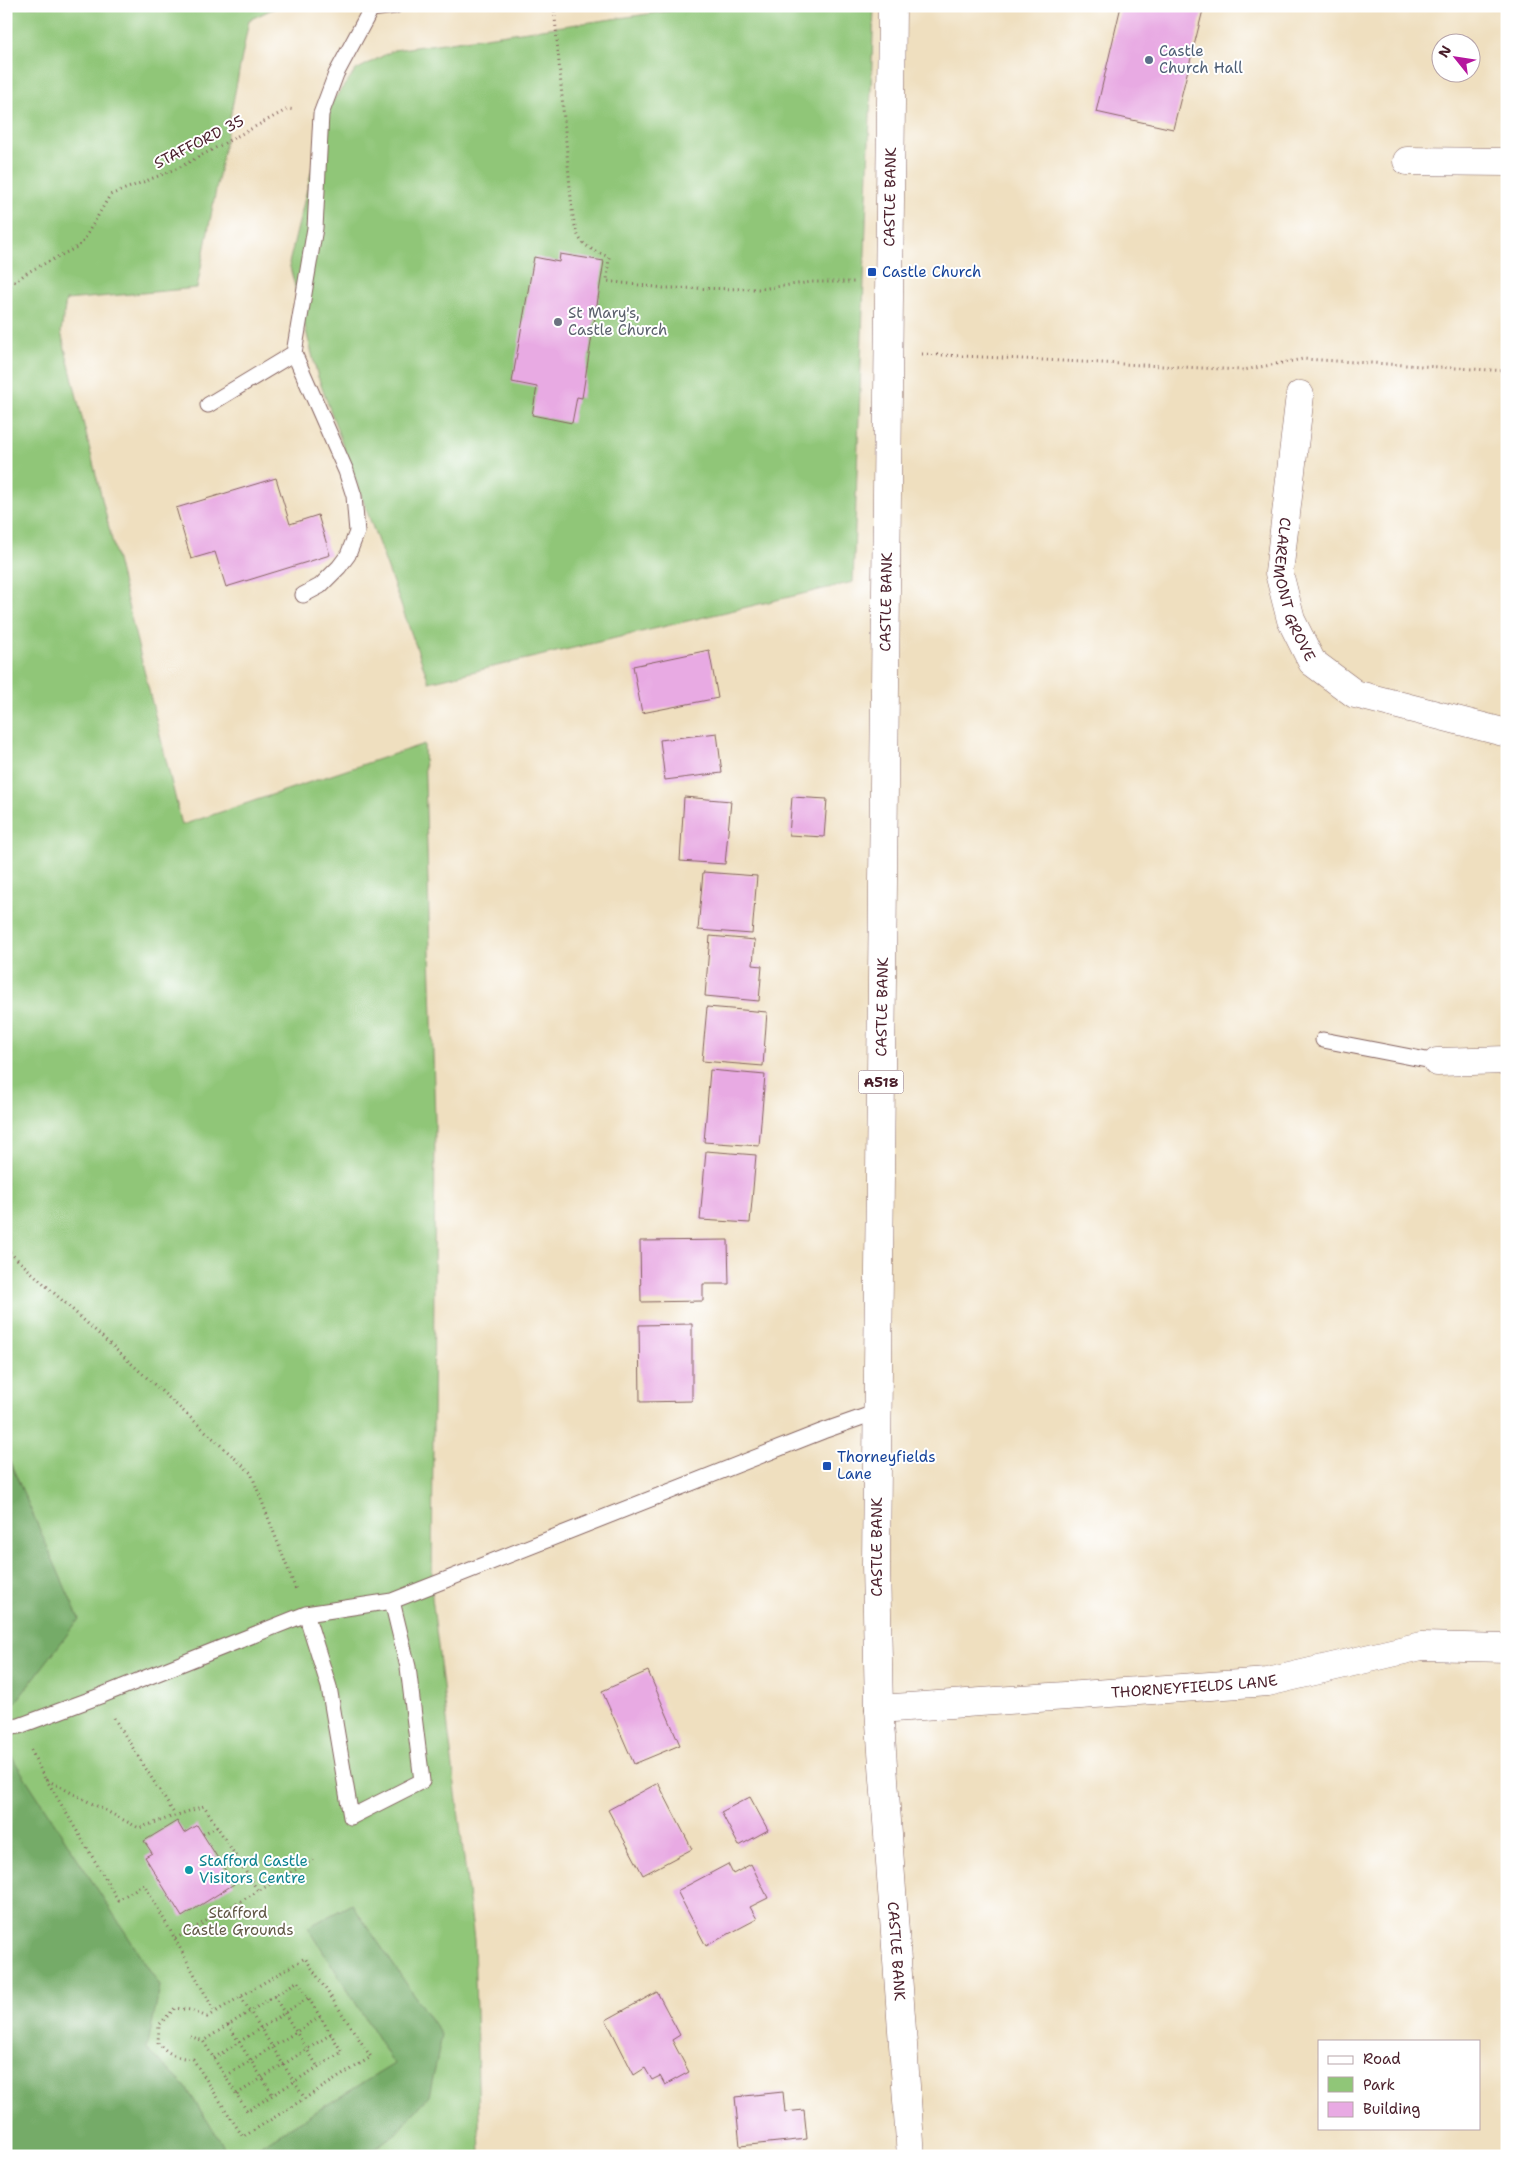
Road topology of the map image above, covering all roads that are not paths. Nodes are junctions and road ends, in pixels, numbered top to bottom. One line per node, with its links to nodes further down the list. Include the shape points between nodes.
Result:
1 (395, 6): 5 (lane, via 371,9 336,74 321,114 315,228)
2 (892, 6): 13 (main road, CASTLE BANK / A518)
3 (1407, 161): 4 (main road)
4 (1507, 162)
5 (294, 353): 7 (lane); 8 (lane, via 346,471 357,521 355,542 348,555 320,586)
6 (1300, 395): 9 (main road, CLAREMONT GROVE, via 1280,573 1291,620 1312,662 1355,694)
7 (208, 405)
8 (303, 595)
9 (1507, 733)
10 (1323, 1040): 12 (lane)
11 (1507, 1060): 12 (main road)
12 (1437, 1062)
13 (877, 1412): 14 (lane); 17 (main road, CASTLE BANK / A518)
14 (392, 1601): 15 (lane); 15 (lane, via 408,1667 422,1781 351,1817 329,1687)
15 (306, 1614): 18 (lane, via 100,1696)
16 (1507, 1648): 17 (main road, THORNEYFIELDS LANE, via 1421,1646 1268,1682)
17 (879, 1709): 19 (main road, CASTLE BANK / A518)
18 (12, 1727)
19 (911, 2156)

